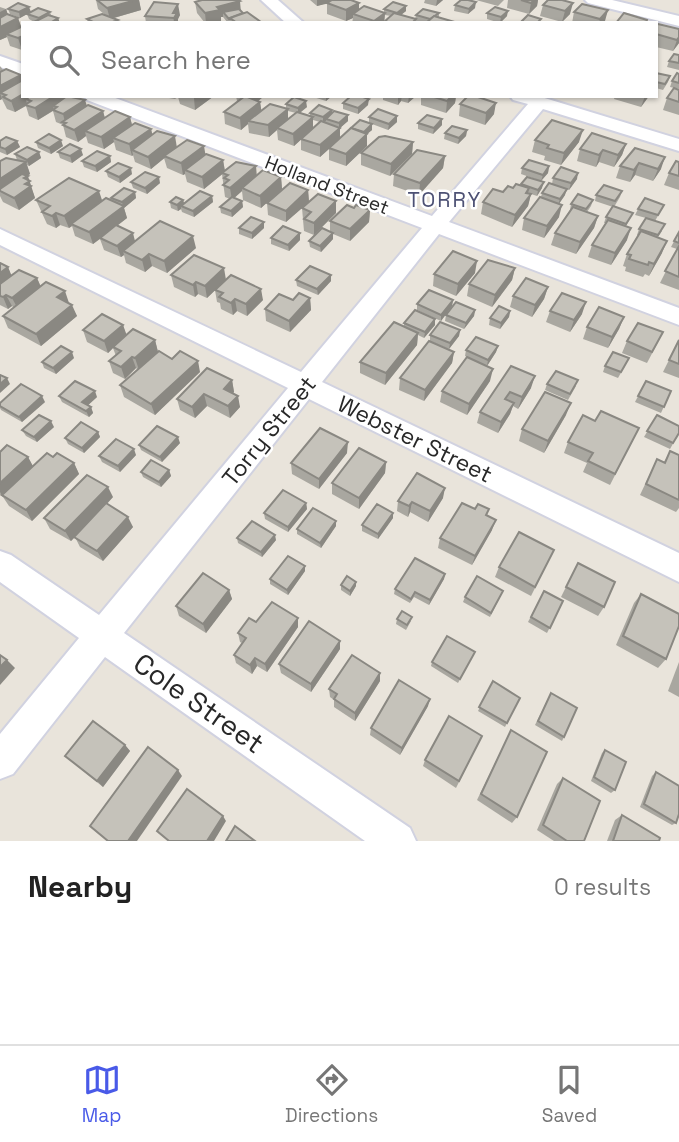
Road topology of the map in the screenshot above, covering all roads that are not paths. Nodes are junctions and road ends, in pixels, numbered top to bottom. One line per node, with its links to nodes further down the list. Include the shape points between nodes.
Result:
1 (269, 0): 3 (street)
2 (593, 0): 4 (street)
3 (294, 21)
4 (679, 21)
5 (0, 61): 6 (street)
6 (21, 69)
7 (98, 98): 10 (street, Holland Street)
8 (529, 99): 9 (street); 10 (street, Torry Street)
9 (679, 145)
10 (435, 225): 12 (street, Holland Street); 13 (street, Torry Street)
11 (0, 236): 13 (street, Webster Street)
12 (679, 317)
13 (306, 385): 15 (street, Webster Street); 16 (street, Torry Street)
14 (0, 565): 16 (street, Cole Street)
15 (679, 568)
16 (103, 635): 17 (street, Torry Street); 18 (street, Cole Street)
17 (0, 761)
18 (397, 841)

